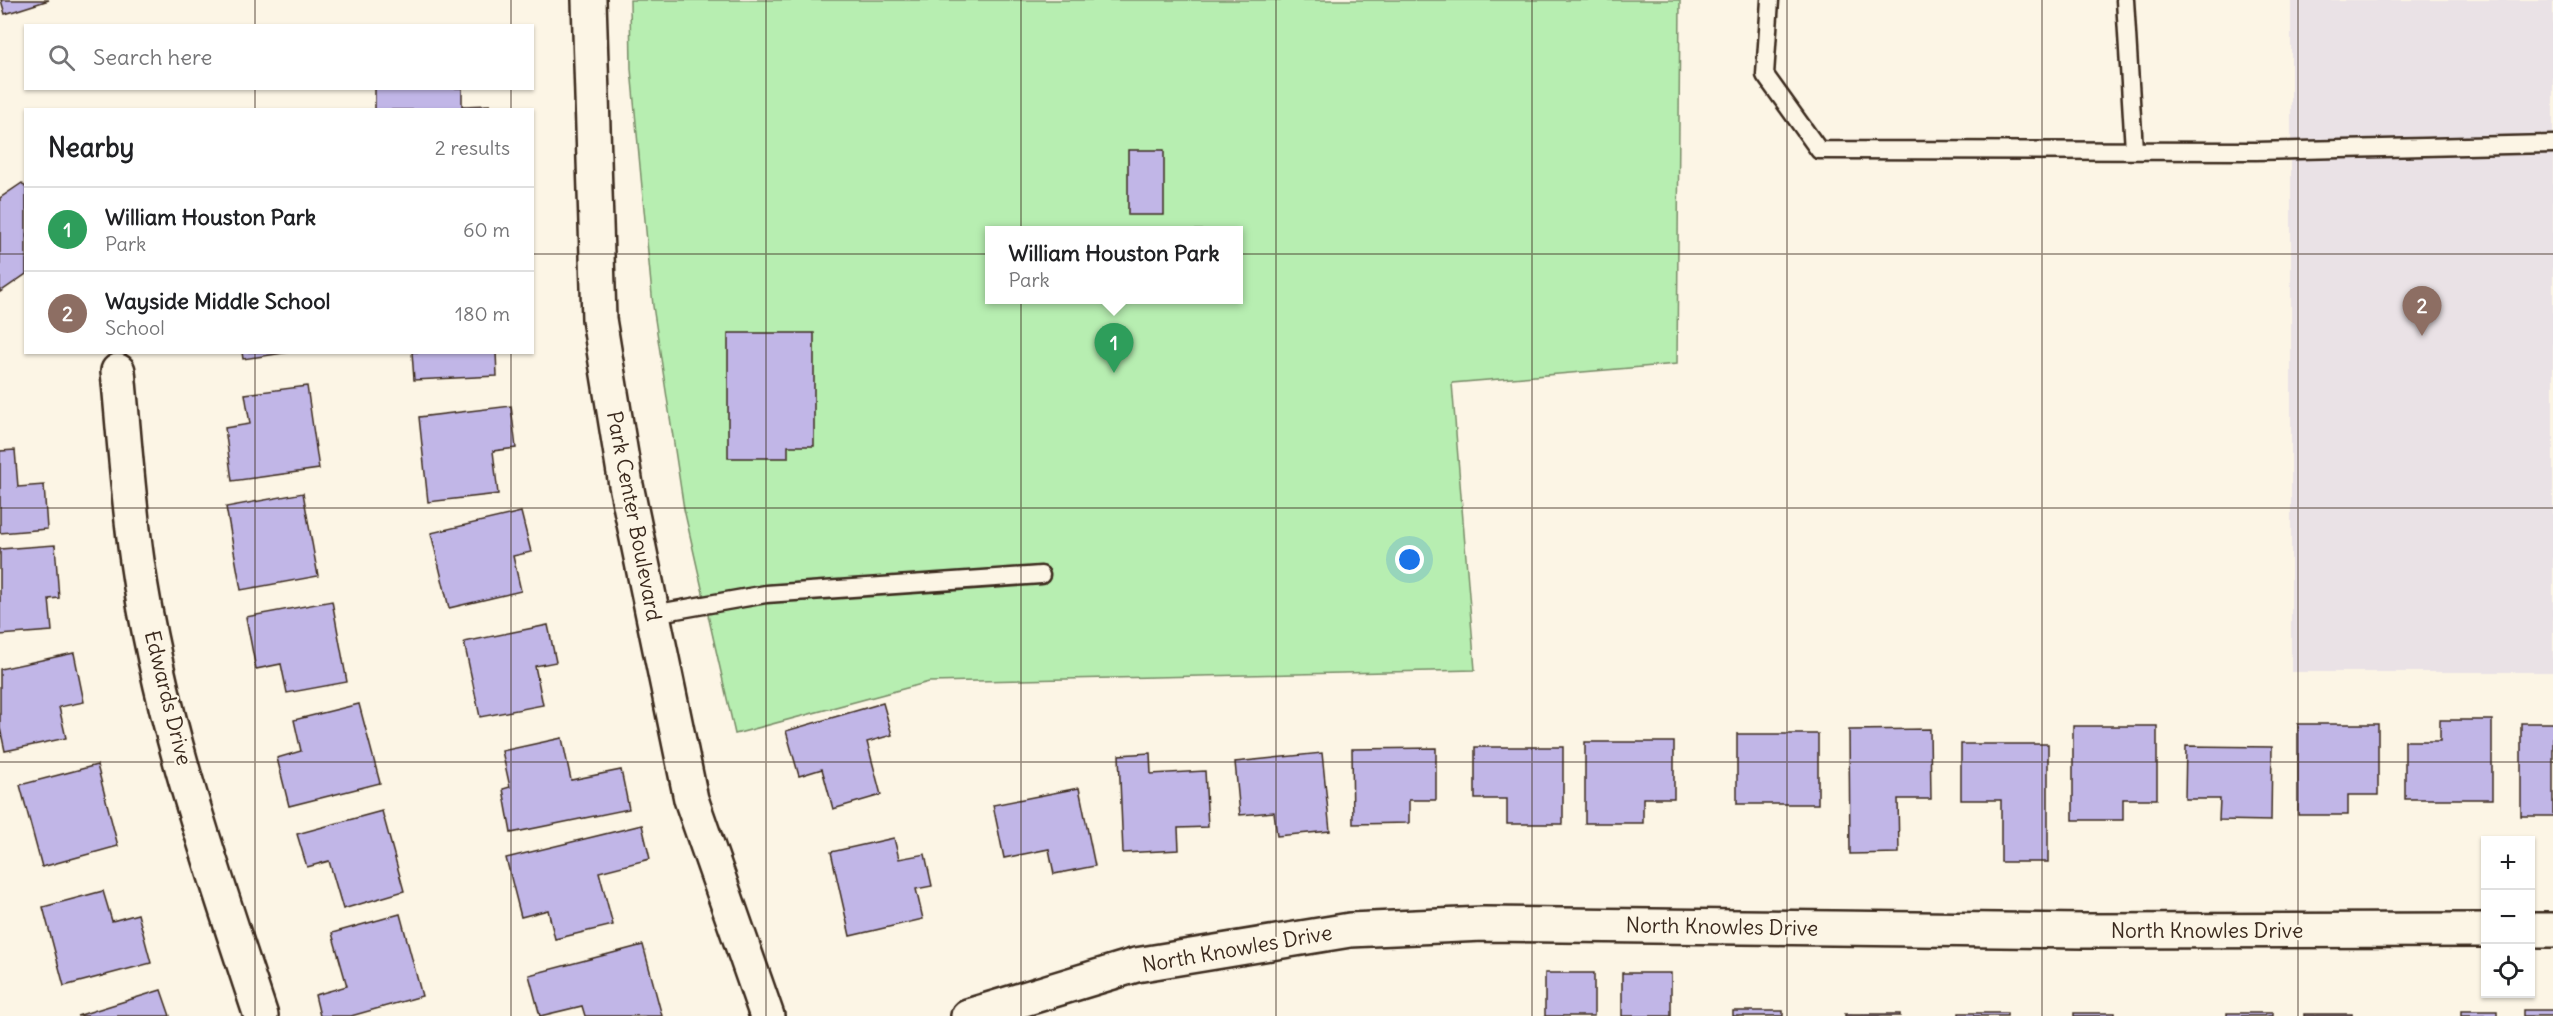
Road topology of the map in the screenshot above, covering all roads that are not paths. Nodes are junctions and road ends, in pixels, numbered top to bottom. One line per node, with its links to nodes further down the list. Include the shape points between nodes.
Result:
1 (589, 0): 8 (street, Park Center Boulevard, via 599,320 626,485)
2 (1770, 0): 5 (lane, via 1765,75 1819,150)
3 (2125, 0): 5 (lane)
4 (2553, 144): 5 (lane)
5 (2134, 150)
6 (118, 371): 12 (street, Edwards Drive, via 137,562 168,713)
7 (1041, 575): 8 (lane, via 766,594)
8 (653, 614): 13 (street, Park Center Boulevard, via 691,799)
9 (2481, 930): 14 (street, North Knowles Drive, via 2083,931 1483,924 1350,930 1136,966)
10 (2535, 930): 11 (street)
11 (2553, 930)
12 (261, 1016)
13 (767, 1016)
14 (968, 1016)

